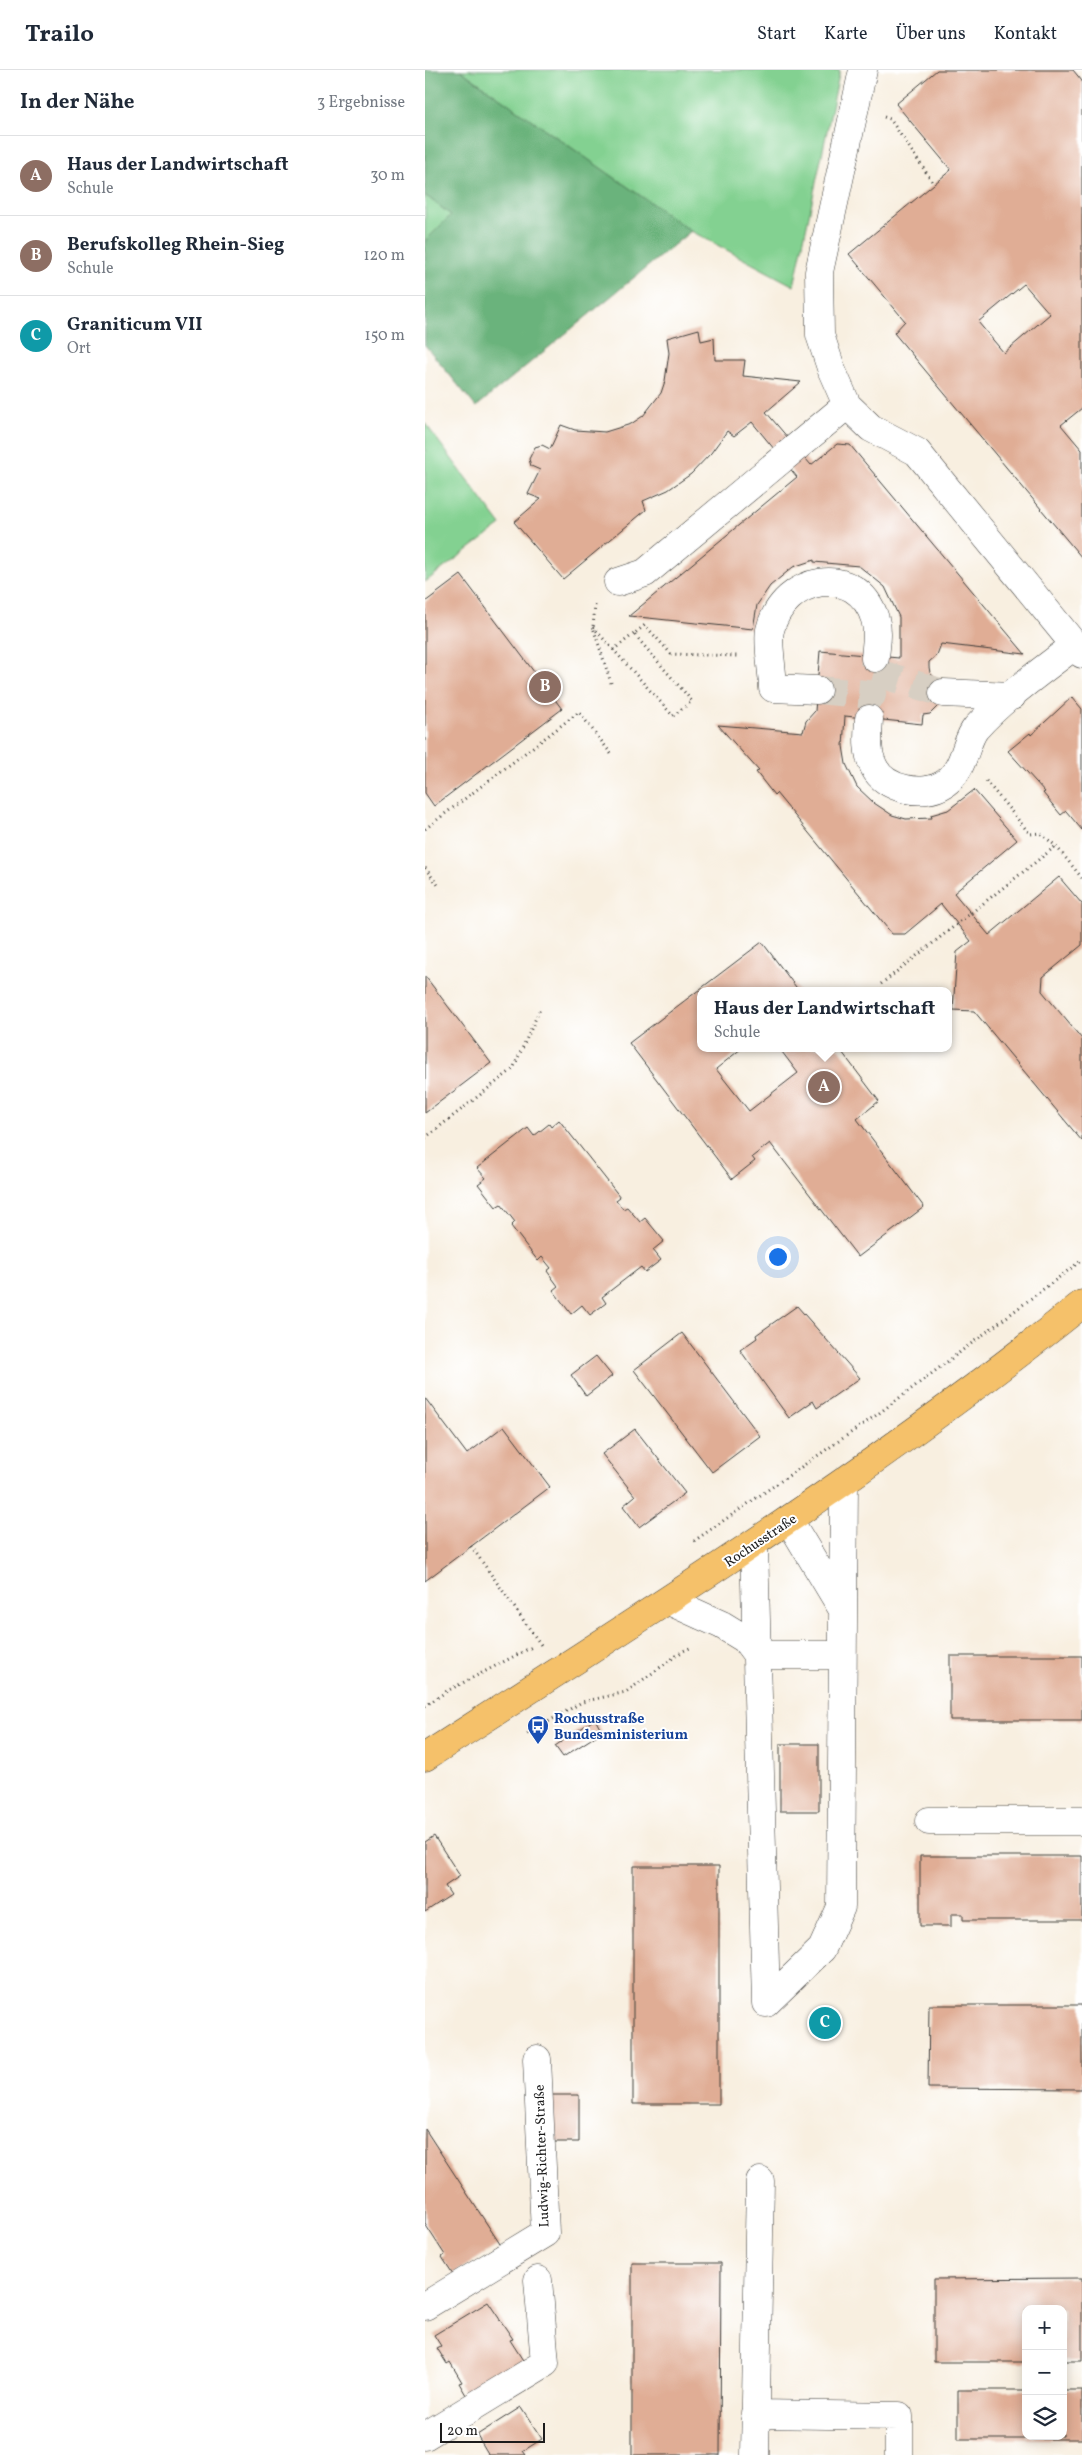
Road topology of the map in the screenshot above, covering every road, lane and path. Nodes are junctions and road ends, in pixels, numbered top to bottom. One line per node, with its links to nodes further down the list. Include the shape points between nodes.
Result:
1 (863, 70): 4 (lane, via 819,272 819,335)
2 (891, 119): 3 (path)
3 (934, 184)
4 (847, 405): 5 (lane, via 645,573); 8 (lane, via 871,428 917,452)
5 (618, 582)
6 (593, 628): 9 (path)
7 (634, 634): 9 (path); 9 (path, via 692,701 673,716); 10 (path, via 645,624 671,654)
8 (1078, 649): 14 (lane)
9 (613, 650)
10 (771, 656): 11 (lane, via 770,631 783,603 800,588 817,582 850,587 870,606 876,621); 12 (lane, via 773,688)
11 (875, 658)
12 (817, 690)
13 (943, 693): 14 (lane)
14 (1012, 696): 17 (lane, via 974,730)
15 (869, 719): 17 (lane, via 867,743 874,768 891,785 919,792 944,784 957,771)
16 (612, 755): 18 (path, via 579,712)
17 (965, 756): 19 (path, via 1030,834 1040,833)
18 (425, 828)
19 (1056, 846): 21 (path); 23 (path)
20 (425, 868): 22 (path)
21 (1082, 878)
22 (438, 885)
23 (881, 984)
24 (540, 1009): 25 (path, via 513,1069)
25 (425, 1138)
26 (1082, 1260): 31 (path, via 878,1414)
27 (1082, 1304): 28 (main road, Rochusstraße)
28 (844, 1482): 29 (main road, Rochusstraße); 34 (lane)
29 (789, 1520): 30 (main road, Rochusstraße); 34 (lane)
30 (754, 1544): 33 (main road, Rochusstraße); 38 (lane)
31 (689, 1545)
32 (471, 1546): 37 (path)
33 (669, 1601): 35 (lane); 42 (main road, Rochusstraße)
34 (843, 1610): 39 (lane)
35 (722, 1625): 38 (lane, via 745,1639); 41 (path, via 708,1642 683,1651 626,1692 582,1702)
36 (548, 1638): 37 (path)
37 (539, 1643): 40 (path)
38 (757, 1655): 39 (lane); 39 (lane, via 766,2003 822,1949 841,1907)
39 (843, 1655)
40 (425, 1706)
41 (527, 1734)
42 (425, 1757)
43 (929, 1821): 44 (lane)
44 (1082, 1821)
45 (537, 2059): 48 (lane, Ludwig-Richter-Straße, via 545,2233)
46 (760, 2181): 49 (lane)
47 (538, 2280): 50 (lane, via 545,2363)
48 (425, 2306)
49 (755, 2414): 51 (lane); 52 (lane, via 899,2416)
50 (425, 2436)
51 (755, 2455)
52 (899, 2455)

